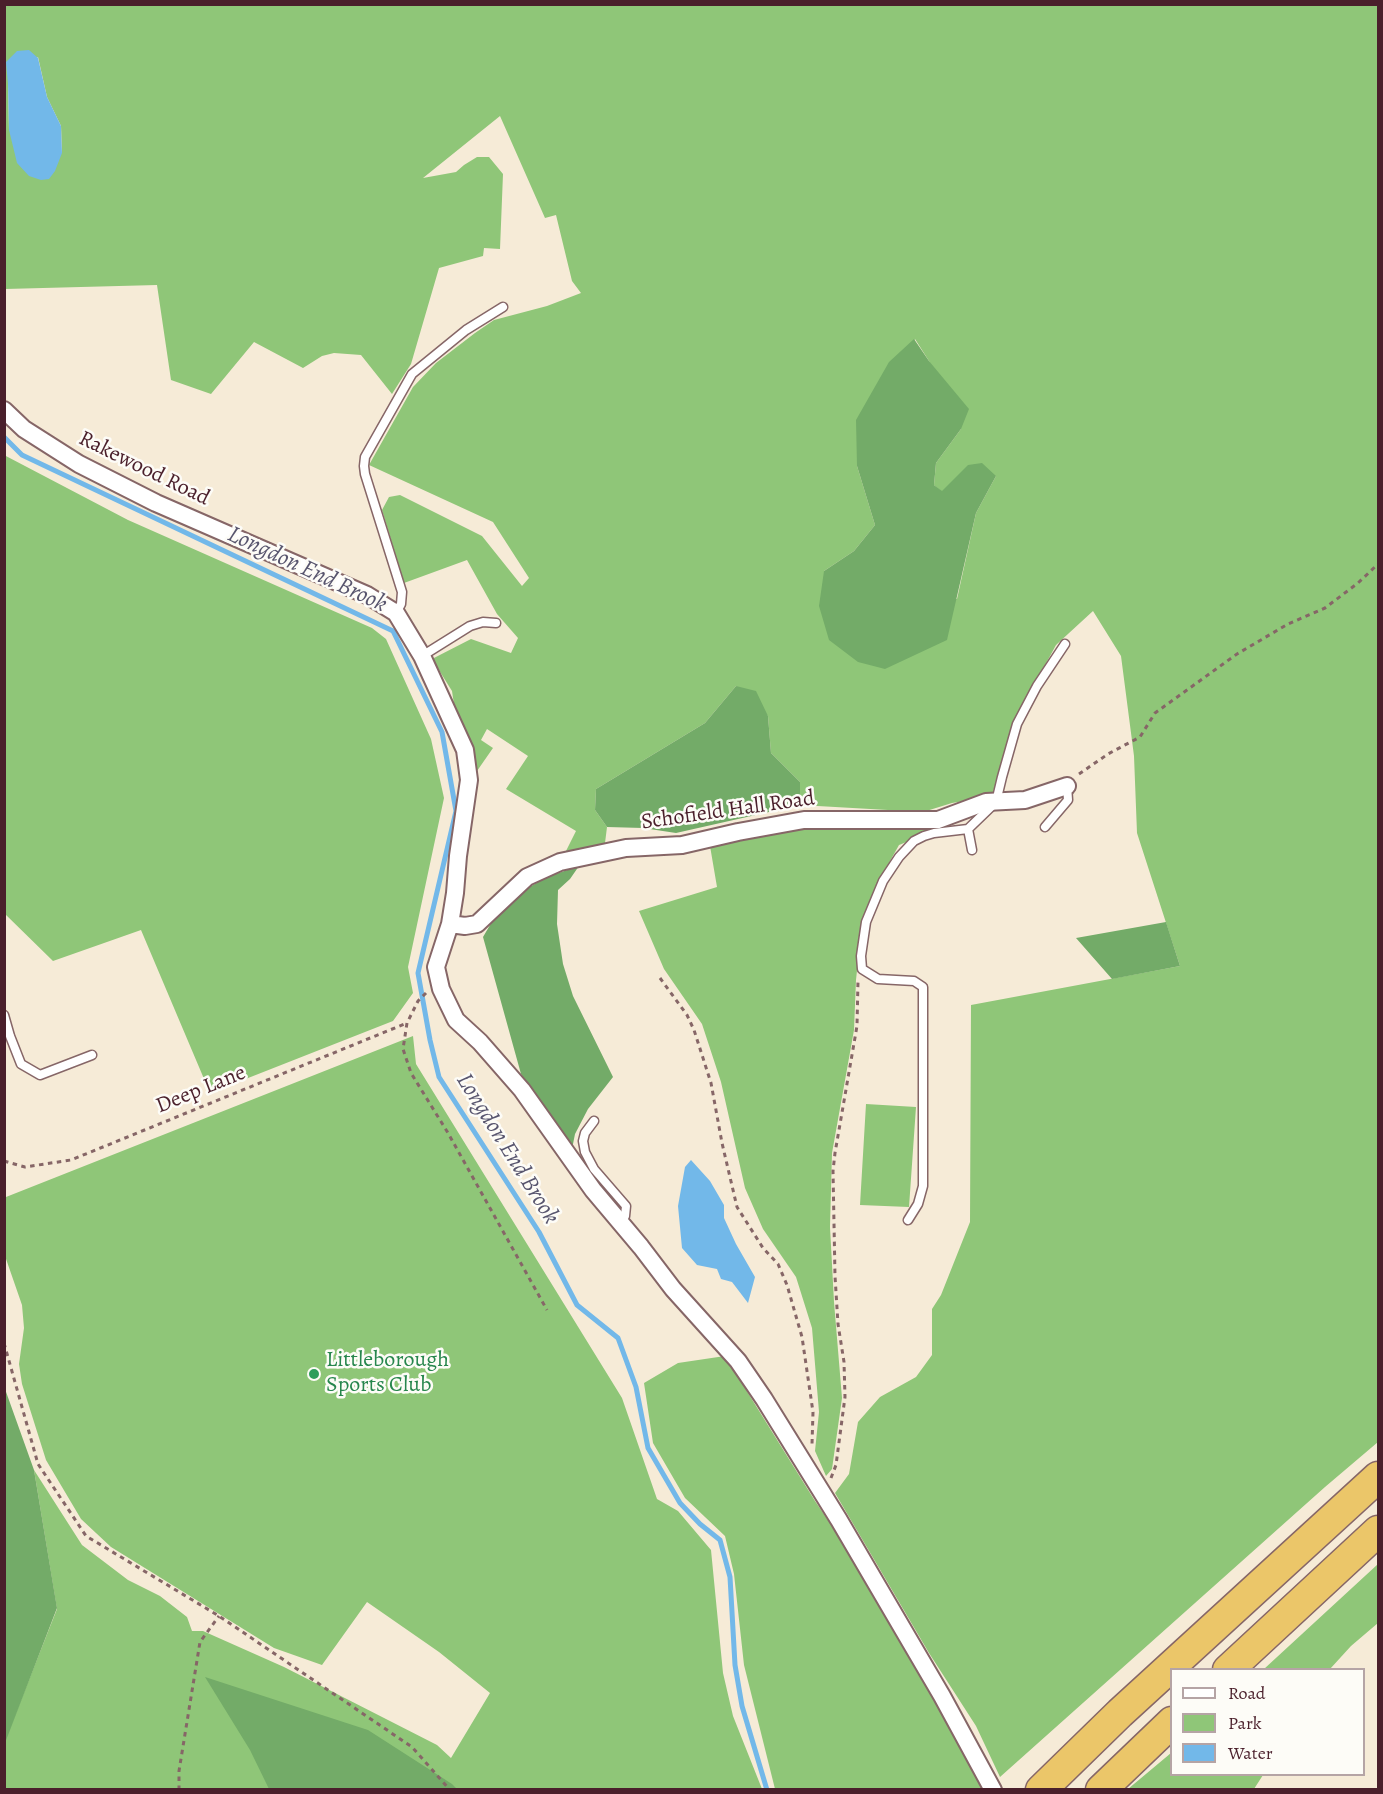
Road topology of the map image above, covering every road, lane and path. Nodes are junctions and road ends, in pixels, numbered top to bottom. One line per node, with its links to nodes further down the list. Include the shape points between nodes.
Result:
1 (503, 307): 4 (lane, via 466,330 412,374 365,457 365,474 402,592)
2 (4, 410): 4 (street, Rakewood Road, via 24,429 79,464 156,503 367,595)
3 (1378, 564): 8 (path, via 1325,608 1237,654 1155,713 1140,737 1108,754)
4 (396, 613): 7 (street, Rakewood Road)
5 (496, 623): 7 (lane, via 470,626)
6 (1065, 644): 9 (lane, via 1017,724)
7 (422, 656): 13 (street, Rakewood Road, via 465,750 469,780)
8 (1067, 786): 9 (street, Schofield Hall Road, via 1025,800); 10 (lane, via 1068,800)
9 (996, 802): 11 (lane); 13 (street, Schofield Hall Road, via 938,820 804,820 682,845 626,848 560,862 527,877 477,924)
10 (1045, 827)
11 (968, 829): 12 (lane); 14 (lane, via 924,836 899,857 883,881 866,922)
12 (972, 850)
13 (450, 924): 23 (street, Rakewood Road, via 436,967 441,989 456,1020 522,1090)
14 (861, 956): 22 (lane, via 862,969 878,979 914,981 923,987 923,1186); 28 (path, via 857,1026 833,1171 835,1276 845,1397 836,1465 829,1485)
15 (660, 978): 26 (path, via 694,1030 711,1083 737,1208 778,1264 802,1336 813,1412 812,1446)
16 (433, 987): 18 (path, via 417,1001)
17 (4, 1015): 19 (lane, via 21,1064 40,1075)
18 (407, 1023): 21 (path, Deep Lane, via 71,1161 25,1167); 24 (path, via 403,1049 411,1073)
19 (92, 1055)
20 (594, 1121): 23 (lane, via 585,1132 585,1152 594,1169 626,1206)
21 (4, 1161)
22 (908, 1220)
23 (621, 1223): 26 (street, Rakewood Road, via 673,1289 738,1361)
24 (547, 1310)
25 (4, 1343): 30 (path, via 39,1464 86,1536)
26 (801, 1460): 28 (street, Rakewood Road)
27 (1378, 1477): 36 (highway)
28 (822, 1491): 35 (street, Rakewood Road)
29 (1378, 1531): 31 (highway)
30 (219, 1616): 33 (path, via 200,1642); 34 (path, via 412,1747)
31 (1230, 1668)
32 (1170, 1724): 37 (highway)
33 (179, 1790)
34 (450, 1790)
35 (993, 1790)
36 (1041, 1790)
37 (1101, 1790)

